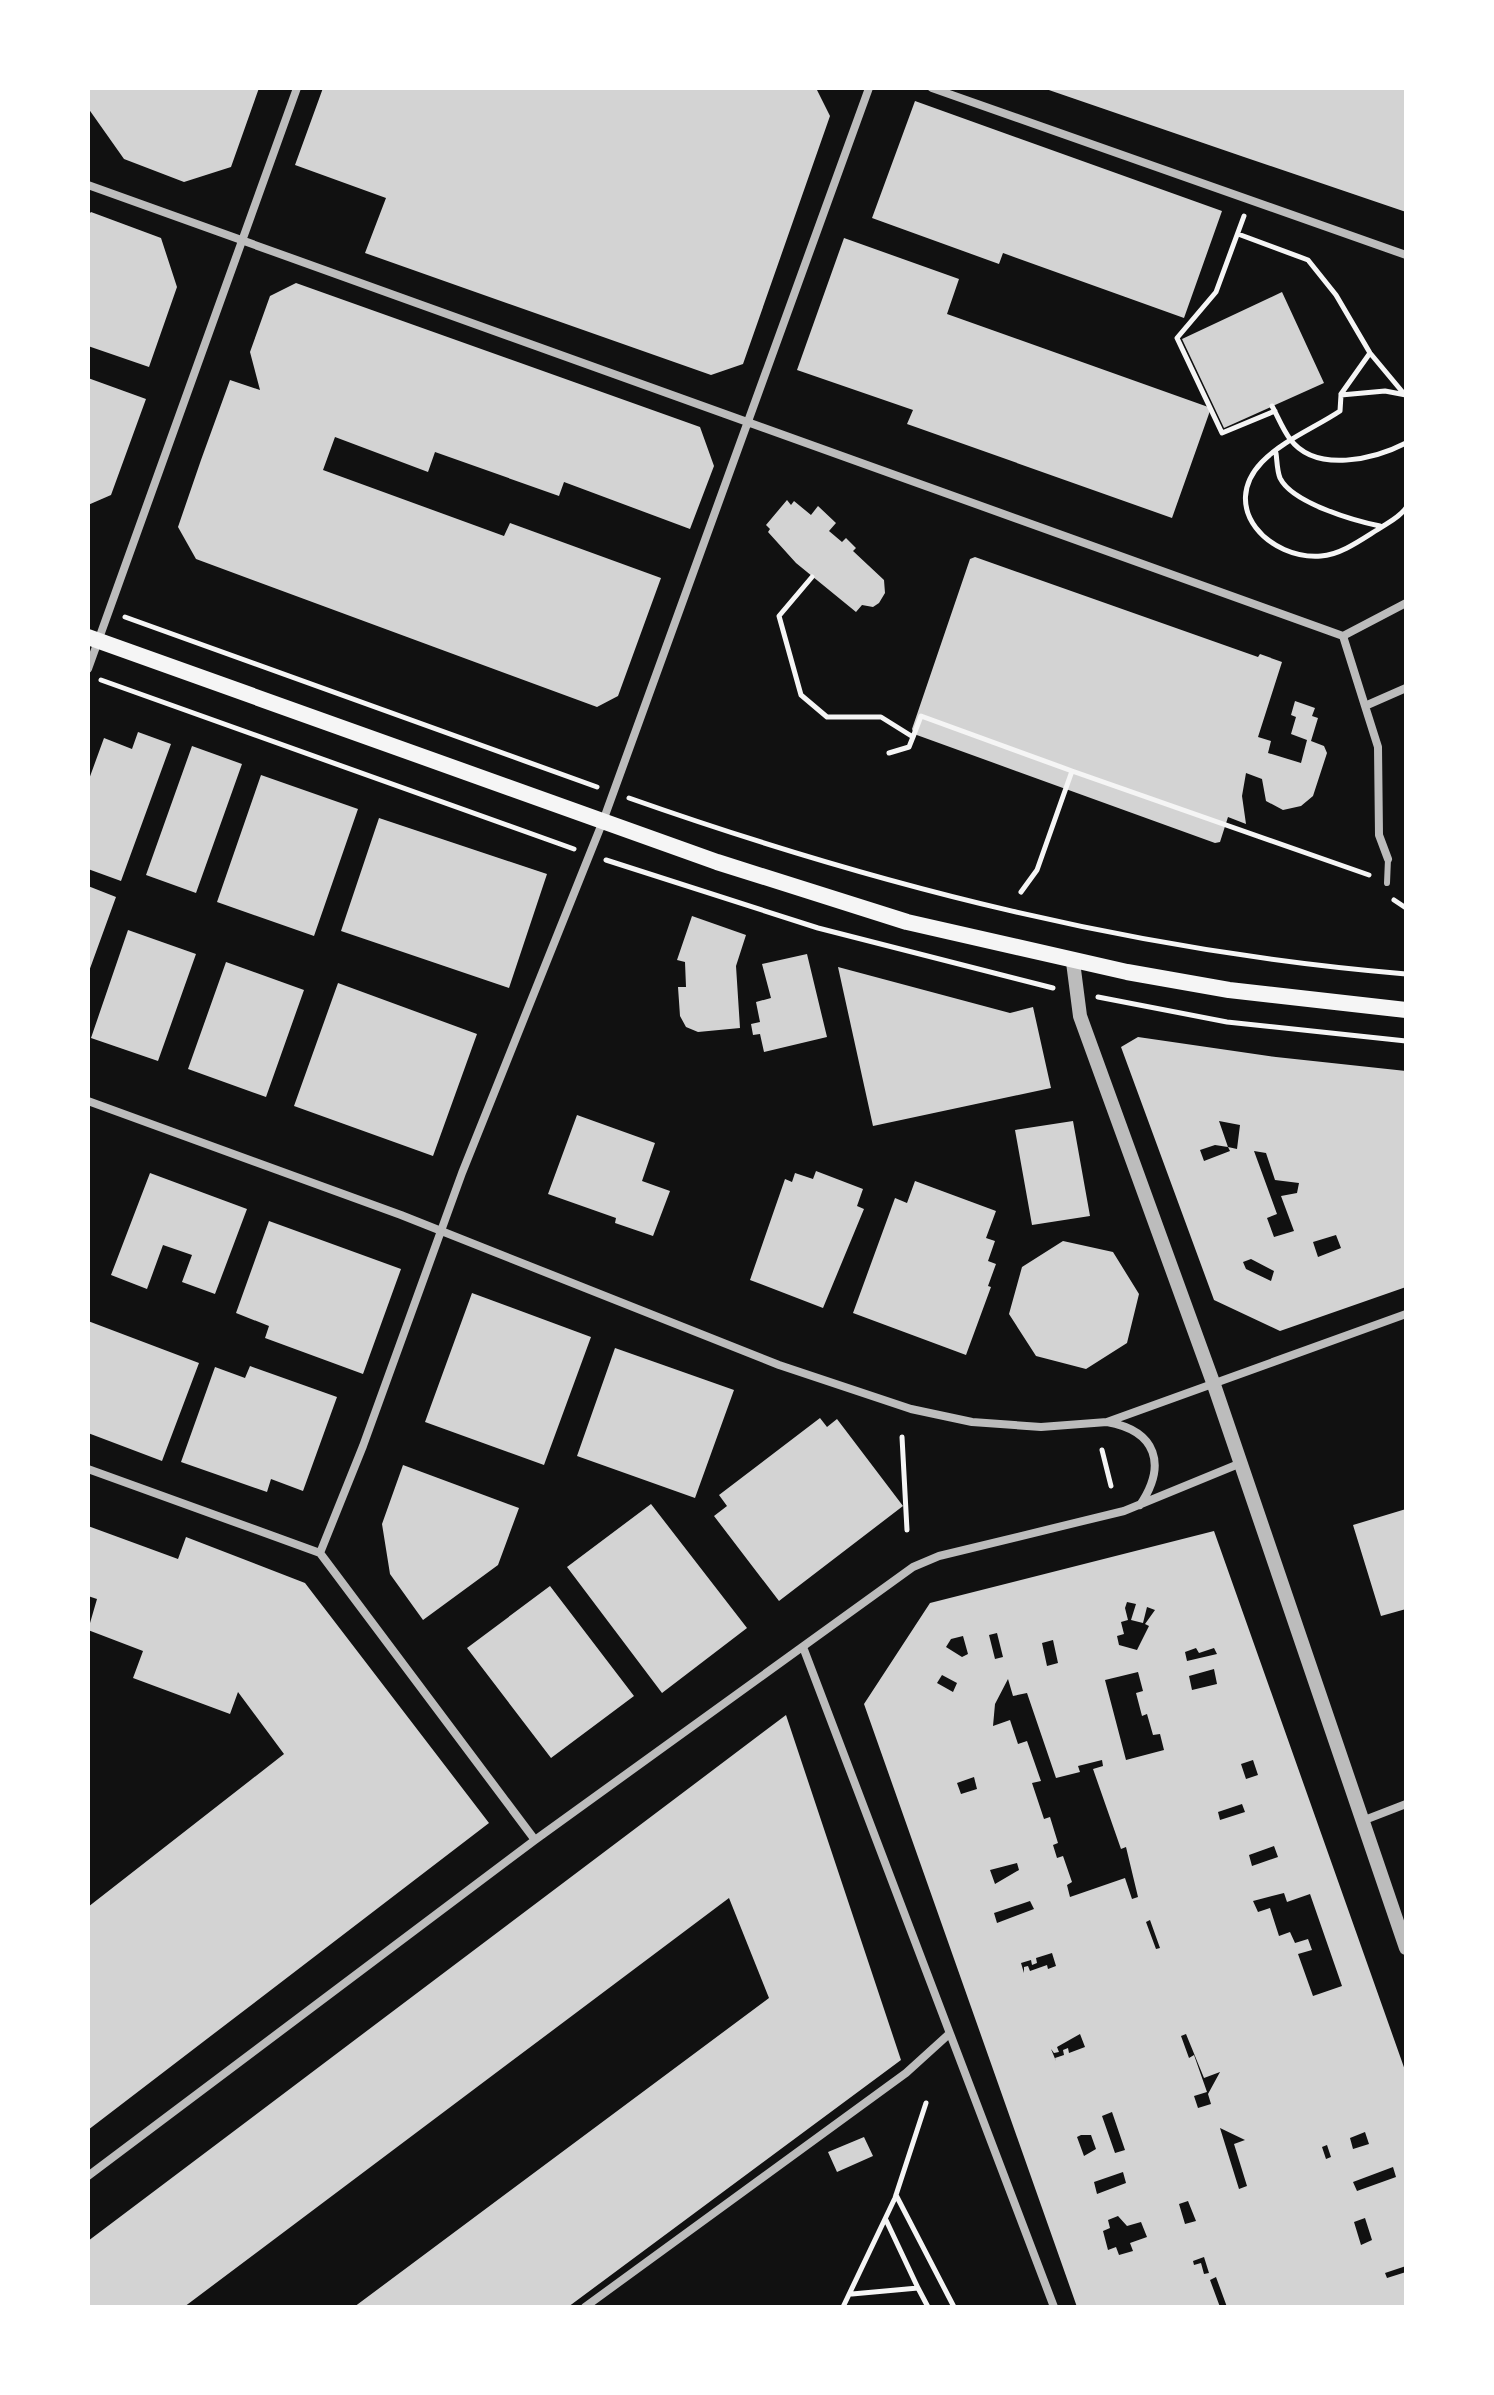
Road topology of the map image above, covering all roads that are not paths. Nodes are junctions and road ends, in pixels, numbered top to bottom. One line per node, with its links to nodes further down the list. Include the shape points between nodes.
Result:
1 (297, 88): 5 (street)
2 (869, 88): 7 (street)
3 (932, 88): 6 (street)
4 (88, 185): 5 (street)
5 (243, 241): 7 (street); 10 (street)
6 (1406, 255)
7 (748, 421): 9 (street); 14 (street)
8 (1406, 603): 9 (street)
9 (1343, 636): 13 (street)
10 (93, 639): 11 (street); 14 (main road)
11 (88, 669)
12 (1406, 688): 13 (street)
13 (1365, 706): 15 (street, via 1378,747 1379,835)
14 (603, 821): 17 (main road, via 837,901); 20 (street)
15 (1388, 859): 16 (lane)
16 (1387, 883)
17 (1073, 962): 18 (main road, via 1229,990); 22 (street, via 1080,1016)
18 (1406, 1010)
19 (88, 1101): 20 (street)
20 (441, 1231): 23 (street, via 779,1365 911,1409 1019,1427); 27 (street)
21 (1406, 1314): 22 (street)
22 (1214, 1385): 23 (street); 24 (street)
23 (1107, 1422): 26 (street, via 1139,1433 1152,1451 1155,1478)
24 (1241, 1463): 26 (street); 30 (street)
25 (88, 1469): 27 (street)
26 (1140, 1505): 28 (street, via 939,1556 890,1582)
27 (320, 1553): 31 (street)
28 (803, 1647): 31 (street); 33 (street)
29 (1406, 1804): 30 (street)
30 (1361, 1821): 32 (street)
31 (535, 1840): 34 (street)
32 (1406, 1948)
33 (949, 2034): 35 (street, via 906,2073); 36 (street)
34 (88, 2176)
35 (585, 2307)
36 (1054, 2307)

